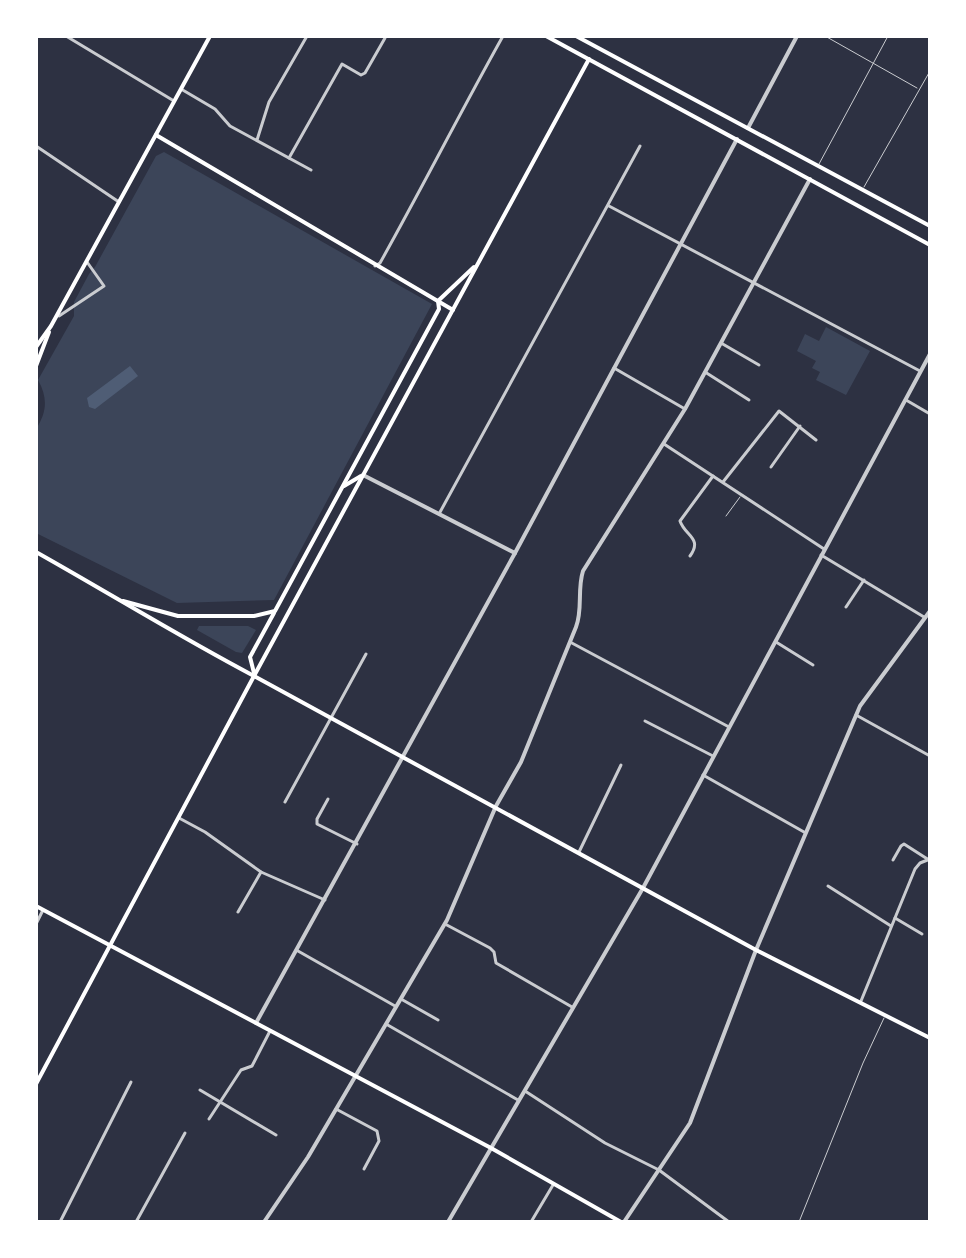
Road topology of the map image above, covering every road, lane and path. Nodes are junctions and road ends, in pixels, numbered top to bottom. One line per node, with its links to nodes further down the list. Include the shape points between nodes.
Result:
1 (66, 36): 16 (street)
2 (210, 36): 14 (main road)
3 (307, 36): 20 (street, via 265,110)
4 (503, 36): 35 (street)
5 (546, 36): 11 (main road)
6 (576, 36): 17 (main road)
7 (797, 36): 17 (street)
8 (825, 36): 12 (lane)
9 (888, 36): 12 (lane)
10 (385, 38): 23 (street, via 365,73 342,64)
11 (589, 59): 19 (main road); 34 (main road)
12 (873, 63): 15 (lane); 24 (lane)
13 (930, 71): 15 (lane)
14 (181, 89): 16 (main road); 20 (street)
15 (919, 90): 27 (lane)
16 (174, 101): 18 (main road)
17 (748, 128): 24 (main road)
18 (156, 135): 28 (main road); 35 (main road)
19 (737, 139): 26 (main road); 31 (street)
20 (257, 140): 23 (street)
21 (36, 146): 28 (street)
22 (640, 146): 29 (street)
23 (289, 158): 25 (street)
24 (818, 166): 27 (main road)
25 (311, 170)
26 (810, 179): 32 (main road); 36 (street)
27 (862, 190): 30 (main road)
28 (119, 202): 33 (main road)
29 (608, 205): 31 (street); 65 (street)
30 (930, 226)
31 (681, 243): 36 (street); 47 (street)
32 (930, 245)
33 (87, 262): 39 (main road); 39 (street, via 104,286)
34 (478, 263): 37 (main road); 38 (main road)
35 (375, 266): 37 (main road)
36 (754, 283): 41 (street); 48 (street)
37 (438, 301): 38 (main road); 63 (main road, via 439,309)
38 (453, 310): 60 (main road)
39 (56, 318): 40 (main road)
40 (51, 326): 42 (main road); 46 (main road)
41 (721, 343): 44 (street); 49 (street)
42 (36, 347)
43 (930, 354): 45 (street)
44 (759, 365)
45 (927, 365): 48 (street)
46 (36, 366)
47 (614, 368): 53 (street); 68 (street)
48 (920, 371): 50 (street)
49 (705, 372): 51 (street); 53 (street)
50 (905, 399): 55 (street); 69 (street)
51 (749, 400)
52 (36, 404): 54 (main road)
53 (685, 409): 58 (street)
54 (36, 413)
55 (930, 414)
56 (800, 426): 57 (street); 59 (street); 62 (street, via 778,411)
57 (816, 440)
58 (664, 444): 61 (street); 77 (street, via 583,571 579,618)
59 (771, 467)
60 (363, 475): 63 (main road); 65 (street); 81 (main road)
61 (713, 476): 62 (street); 70 (street, via 680,521 695,539)
62 (723, 482): 64 (street)
63 (342, 487): 74 (main road)
64 (742, 494): 66 (lane); 69 (street)
65 (439, 514): 68 (street)
66 (726, 516)
67 (36, 552): 72 (main road)
68 (515, 553): 88 (street)
69 (823, 553): 71 (street); 78 (street)
70 (690, 556)
71 (864, 580): 73 (street); 76 (street)
72 (123, 601): 74 (main road, via 178,616); 81 (main road)
73 (846, 607)
74 (275, 611): 81 (main road, via 250,657)
75 (930, 611): 76 (street)
76 (925, 618): 82 (street)
77 (569, 642): 85 (street); 93 (street, via 521,762)
78 (776, 642): 80 (street); 85 (street)
79 (366, 654): 83 (street)
80 (813, 665)
81 (254, 676): 83 (main road); 94 (main road)
82 (855, 715): 87 (street); 95 (street)
83 (332, 718): 88 (main road); 92 (street)
84 (645, 721): 86 (street)
85 (729, 727): 86 (street)
86 (713, 756): 90 (street)
87 (930, 756)
88 (403, 757): 93 (main road); 96 (street)
89 (621, 765): 97 (street)
90 (703, 775): 95 (street); 102 (street)
91 (328, 799): 96 (street, via 317,824)
92 (285, 802)
93 (496, 806): 97 (main road); 109 (street)
94 (178, 818): 100 (street); 112 (main road)
95 (805, 833): 113 (street)
96 (357, 844): 103 (street)
97 (579, 852): 102 (main road)
98 (893, 860): 99 (street, via 904,844)
99 (930, 860): 107 (street, via 915,869)
100 (261, 872): 103 (street); 106 (street)
101 (828, 886): 110 (street)
102 (643, 888): 113 (main road); 118 (street)
103 (325, 900): 114 (street)
104 (36, 906): 105 (main road)
105 (43, 910): 108 (street); 112 (main road)
106 (238, 912)
107 (895, 918): 110 (street); 111 (street)
108 (36, 924)
109 (445, 924): 115 (street); 118 (street, via 490,948 496,963)
110 (891, 926): 116 (street)
111 (922, 934)
112 (110, 945): 121 (main road); 125 (main road)
113 (756, 950): 116 (main road); 139 (street, via 690,1123)
114 (298, 951): 117 (street); 121 (street)
115 (401, 999): 117 (street); 120 (street)
116 (861, 1001): 119 (main road)
117 (396, 1006): 122 (street)
118 (573, 1007): 130 (street)
119 (886, 1014): 124 (main road); 148 (lane)
120 (438, 1020)
121 (256, 1023): 123 (main road)
122 (386, 1024): 126 (street); 131 (street)
123 (270, 1031): 126 (main road); 132 (street, via 252,1066 241,1070)
124 (930, 1038)
125 (38, 1075): 128 (main road)
126 (355, 1077): 133 (street); 137 (main road)
127 (131, 1082): 141 (street)
128 (36, 1084)
129 (200, 1090): 132 (street)
130 (525, 1091): 131 (street); 139 (street, via 605,1143)
131 (519, 1100): 137 (street)
132 (220, 1103): 134 (street); 136 (street)
133 (336, 1109): 138 (street, via 377,1131 379,1141); 143 (street)
134 (209, 1119)
135 (185, 1133): 142 (street)
136 (276, 1135)
137 (491, 1148): 140 (main road); 144 (street)
138 (364, 1169)
139 (659, 1170): 146 (street); 147 (street)
140 (553, 1185): 145 (street); 146 (main road)
141 (60, 1222)
142 (136, 1222)
143 (264, 1222)
144 (448, 1222)
145 (531, 1222)
146 (622, 1222)
147 (729, 1222)
148 (799, 1222)

